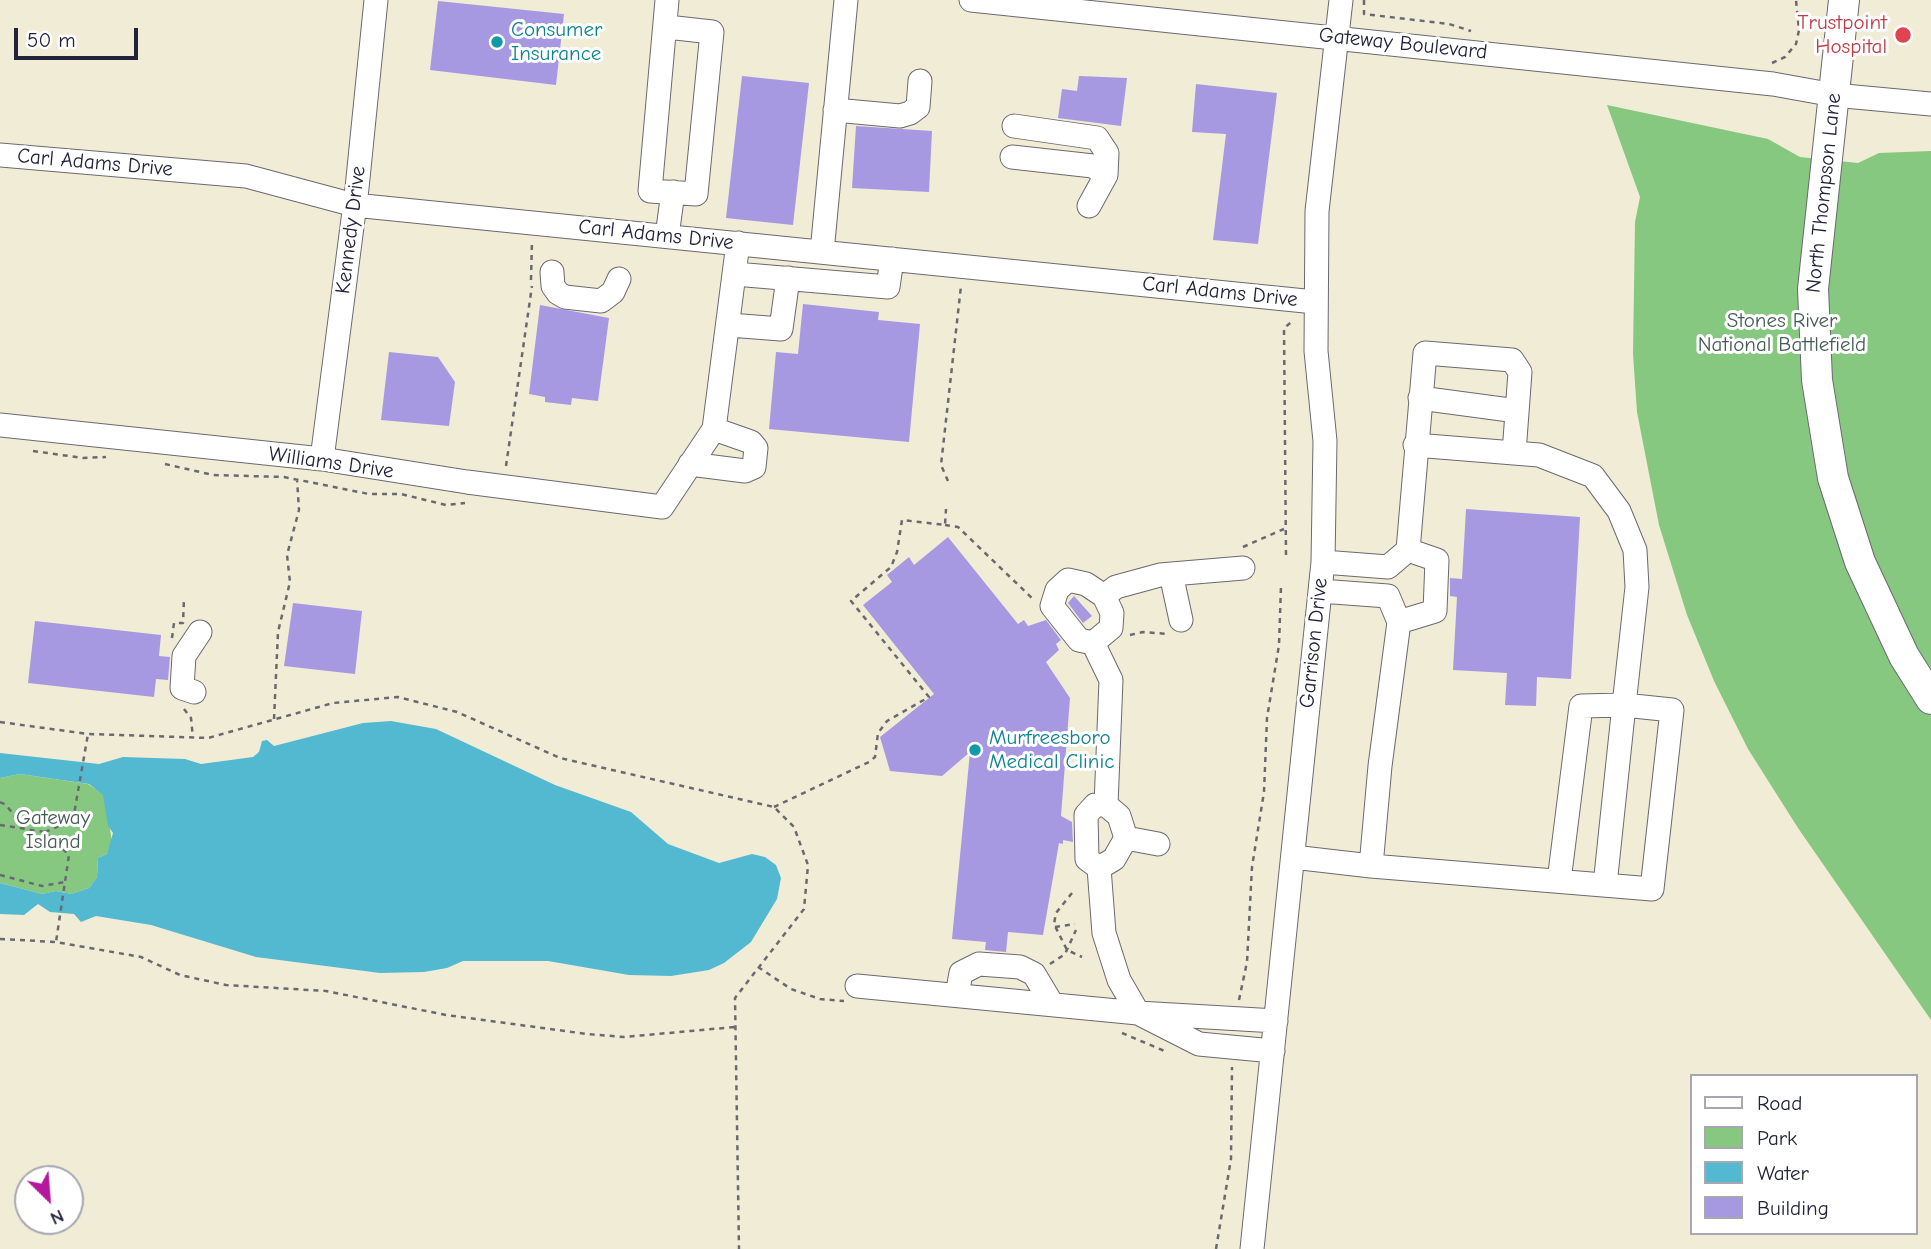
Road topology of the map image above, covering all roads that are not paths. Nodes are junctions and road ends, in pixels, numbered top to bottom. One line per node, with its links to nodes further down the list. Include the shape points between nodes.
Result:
1 (376, 0): 16 (street, Kennedy Drive)
2 (667, 0): 7 (street)
3 (846, 0): 12 (street)
4 (971, 0): 8 (street, Gateway Boulevard)
5 (1341, 0): 8 (street, Garrison Drive)
6 (1844, 0): 10 (main road, North Thompson Lane)
7 (667, 27): 15 (street, via 650,191); 15 (street, via 712,32 696,194)
8 (1338, 37): 10 (street, Gateway Boulevard, via 1773,84); 26 (street, Garrison Drive, via 1317,211)
9 (920, 81): 12 (street, via 918,107 910,114)
10 (1834, 95): 11 (street, Gateway Boulevard); 49 (main road, North Thompson Lane, via 1813,289 1817,380 1833,478 1860,562 1904,656)
11 (1931, 104)
12 (835, 110): 20 (street)
13 (1013, 140): 17 (street, via 1097,138 1107,153 1106,171)
14 (0, 155): 16 (street, Carl Adams Drive, via 246,176)
15 (673, 192): 18 (street)
16 (354, 205): 18 (street, Carl Adams Drive); 35 (street, Kennedy Drive)
17 (1089, 206)
18 (667, 236): 19 (street, Carl Adams Drive)
19 (738, 243): 20 (street, Carl Adams Drive); 23 (street)
20 (821, 252): 21 (street, Carl Adams Drive)
21 (892, 259): 24 (street, via 888,287); 26 (street, Carl Adams Drive)
22 (552, 272): 25 (street, via 553,286 565,297 601,301 613,292)
23 (735, 274): 24 (street); 27 (street)
24 (788, 278): 27 (street, via 781,329)
25 (619, 279)
26 (1315, 302): 38 (street, Garrison Drive, via 1325,441)
27 (729, 325): 31 (street)
28 (1420, 398): 29 (street); 29 (street, via 1425,354 1512,360 1520,372); 32 (street)
29 (1517, 411): 33 (street)
30 (0, 425): 35 (street, Williams Drive)
31 (714, 429): 34 (street); 34 (street, via 751,442 756,448 754,467 745,471)
32 (1415, 445): 33 (street); 36 (street)
33 (1514, 453): 50 (street, via 1539,455 1593,476 1619,511 1635,550 1637,587)
34 (690, 464): 35 (street, Williams Drive, via 662,507)
35 (307, 466)
36 (1408, 550): 39 (street); 44 (street, via 1437,560 1435,611)
37 (1238, 558): 40 (street)
38 (1323, 562): 39 (street); 41 (street, Garrison Drive)
39 (1388, 567): 43 (street)
40 (1171, 574): 42 (street, via 1116,587); 45 (street)
41 (1320, 591): 43 (street); 54 (street, Garrison Drive)
42 (1104, 596): 47 (street, via 1112,613 1111,628); 47 (street, via 1086,584 1068,580 1056,590 1052,606 1079,640)
43 (1388, 596): 44 (street)
44 (1399, 622): 55 (street)
45 (1180, 627)
46 (200, 632): 48 (street, via 184,656 182,688)
47 (1093, 643): 51 (street, via 1111,680)
48 (194, 692)
49 (1931, 699)
50 (1624, 705): 57 (street, via 1581,706); 58 (street); 58 (street, via 1672,710 1652,889)
51 (1106, 805): 52 (street, via 1119,816); 56 (street, via 1095,805 1086,815 1087,859)
52 (1126, 838): 53 (street); 56 (street, via 1114,859)
53 (1158, 844)
54 (1293, 857): 55 (street); 63 (street, Garrison Drive)
55 (1371, 866): 57 (street)
56 (1099, 868): 62 (street, via 1104,933 1119,980)
57 (1559, 881): 58 (street)
58 (1605, 885)
59 (851, 993): 60 (street)
60 (957, 995): 61 (street); 61 (street, via 961,973 979,964 1020,967 1034,974)
61 (1052, 1004): 62 (street)
62 (1138, 1013): 63 (street); 64 (street, via 1199,1044)
63 (1276, 1021): 64 (street, Garrison Drive)
64 (1273, 1051): 65 (street, Garrison Drive)
65 (1252, 1249)

